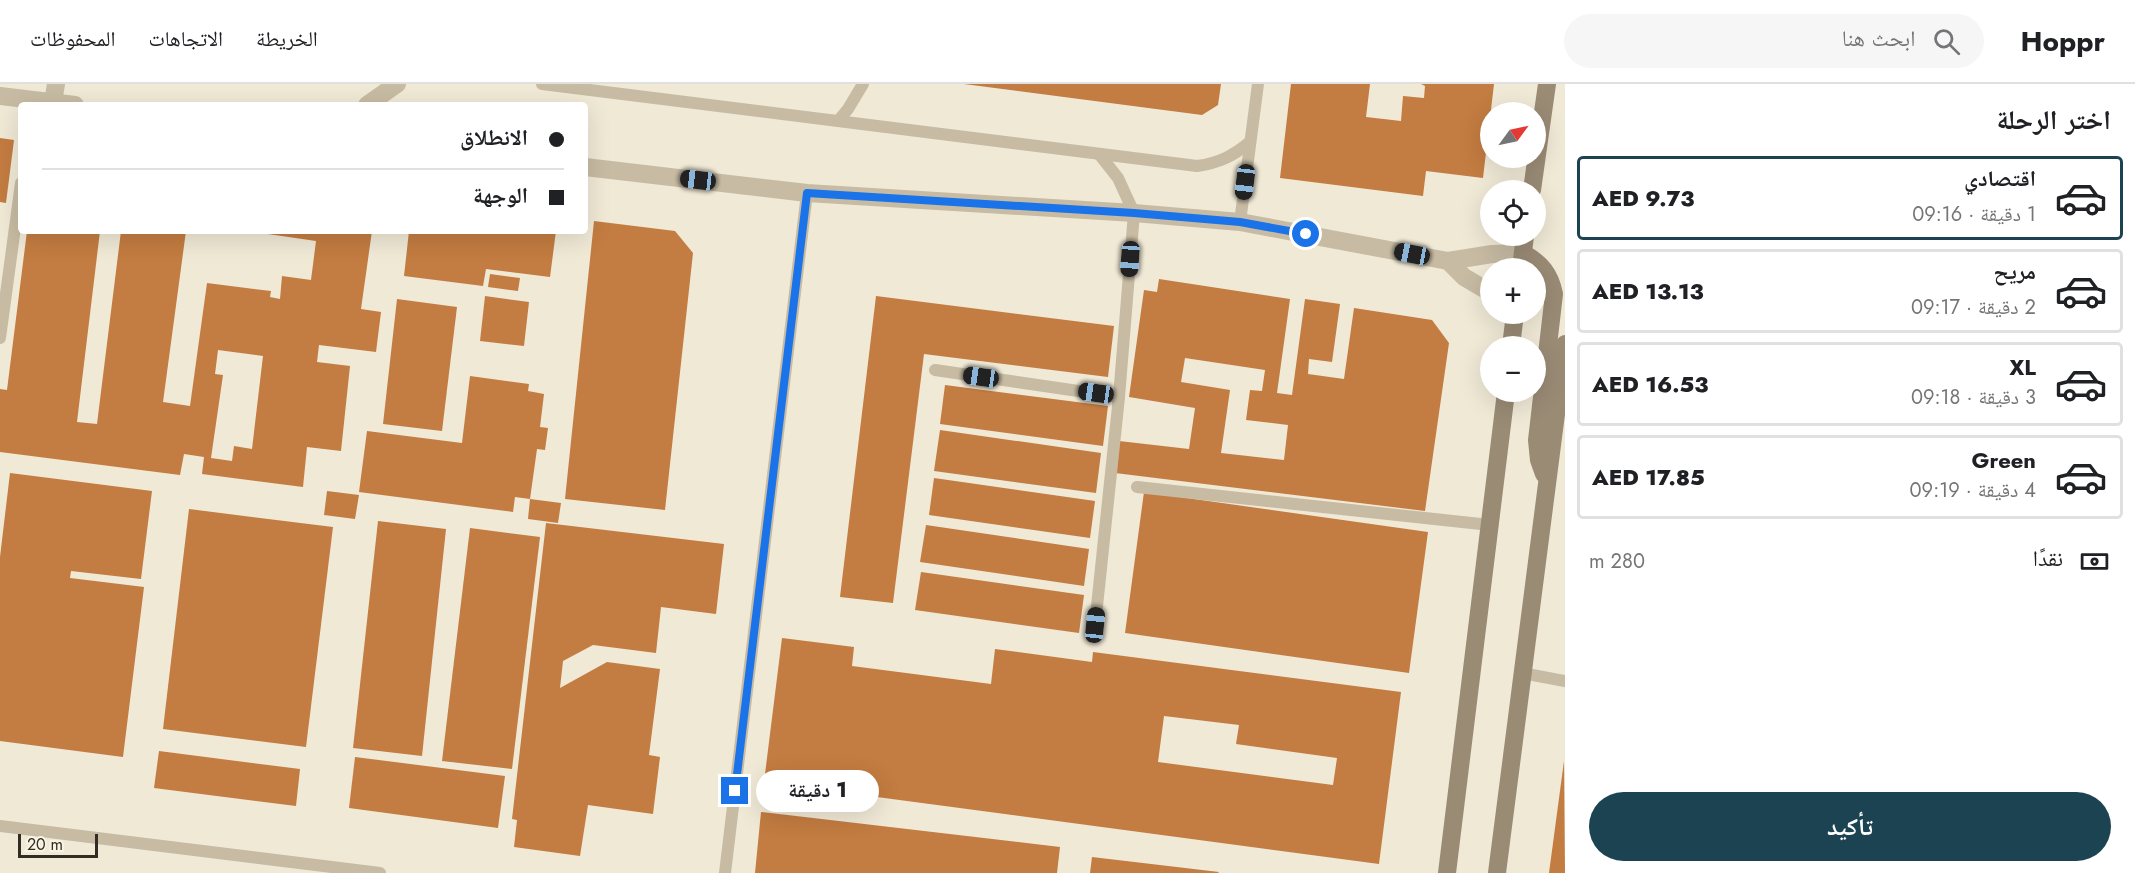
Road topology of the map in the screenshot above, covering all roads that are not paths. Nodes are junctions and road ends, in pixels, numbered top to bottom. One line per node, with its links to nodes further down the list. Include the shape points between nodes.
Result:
1 (398, 84): 11 (street)
2 (542, 84): 12 (lane)
3 (863, 84): 12 (lane)
4 (1258, 84): 13 (lane)
5 (1546, 84): 16 (main road)
6 (54, 93): 9 (street); 10 (street)
7 (0, 96): 8 (street)
8 (27, 102)
9 (34, 102)
10 (70, 102)
11 (371, 102)
12 (838, 121): 14 (lane)
13 (1250, 142): 14 (lane, via 1222,161 1197,166); 20 (lane)
14 (1099, 154): 19 (lane, via 1118,178)
15 (588, 166): 17 (street)
16 (1533, 180)
17 (807, 193): 19 (street); 37 (lane)
18 (18, 205): 24 (lane)
19 (1134, 213): 20 (street); 27 (lane)
20 (1240, 222): 22 (street)
21 (1523, 252): 22 (street); 29 (main road, via 1547,274 1554,294 1537,440)
22 (1448, 261): 23 (street)
23 (1480, 286)
24 (0, 338)
25 (1565, 344): 29 (main road)
26 (935, 370): 27 (lane)
27 (1119, 397): 32 (lane)
28 (1505, 402): 31 (main road)
29 (1546, 478): 33 (main road)
30 (1137, 487): 31 (lane)
31 (1490, 525): 38 (main road)
32 (1095, 625)
33 (1522, 673): 34 (lane); 39 (main road)
34 (1565, 681)
35 (0, 826): 36 (lane)
36 (380, 873)
37 (725, 873)
38 (1447, 873)
39 (1497, 873)

